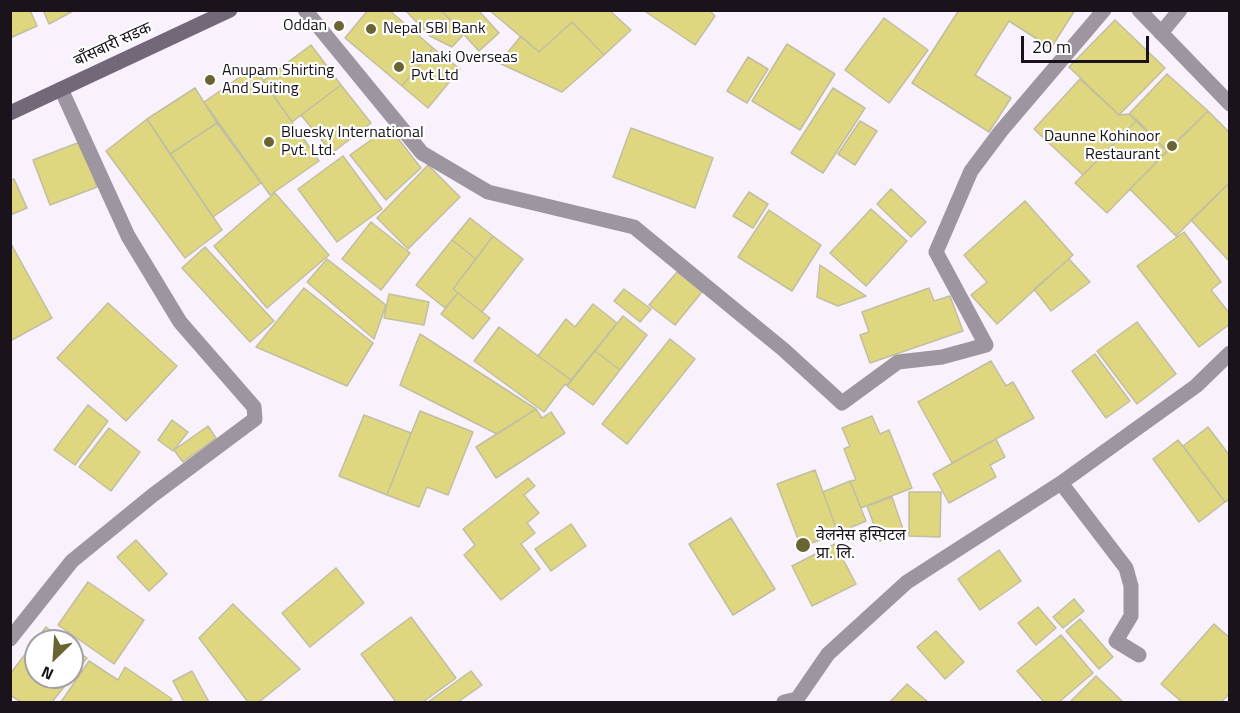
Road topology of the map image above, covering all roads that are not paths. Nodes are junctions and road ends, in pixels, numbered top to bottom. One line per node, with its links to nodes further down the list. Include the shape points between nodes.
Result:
1 (230, 10): 7 (main road, बाँसबारी सडक)
2 (305, 10): 3 (street, via 422,153 488,192 634,227 842,403 898,362 942,357 986,345 936,252 971,171 1000,131)
3 (1104, 10)
4 (1139, 10): 6 (street)
5 (1180, 10): 6 (street)
6 (1161, 33): 8 (street)
7 (61, 89): 9 (main road, बाँसबारी सडक); 12 (street, via 128,236 180,322 254,407 255,419 72,561)
8 (1230, 104)
9 (10, 113)
10 (1230, 353): 11 (street, via 1196,386)
11 (1061, 483): 13 (street, via 1126,568 1131,586 1131,616 1116,641); 14 (street, via 907,582 828,654)
12 (10, 639)
13 (1139, 655)
14 (794, 701)

